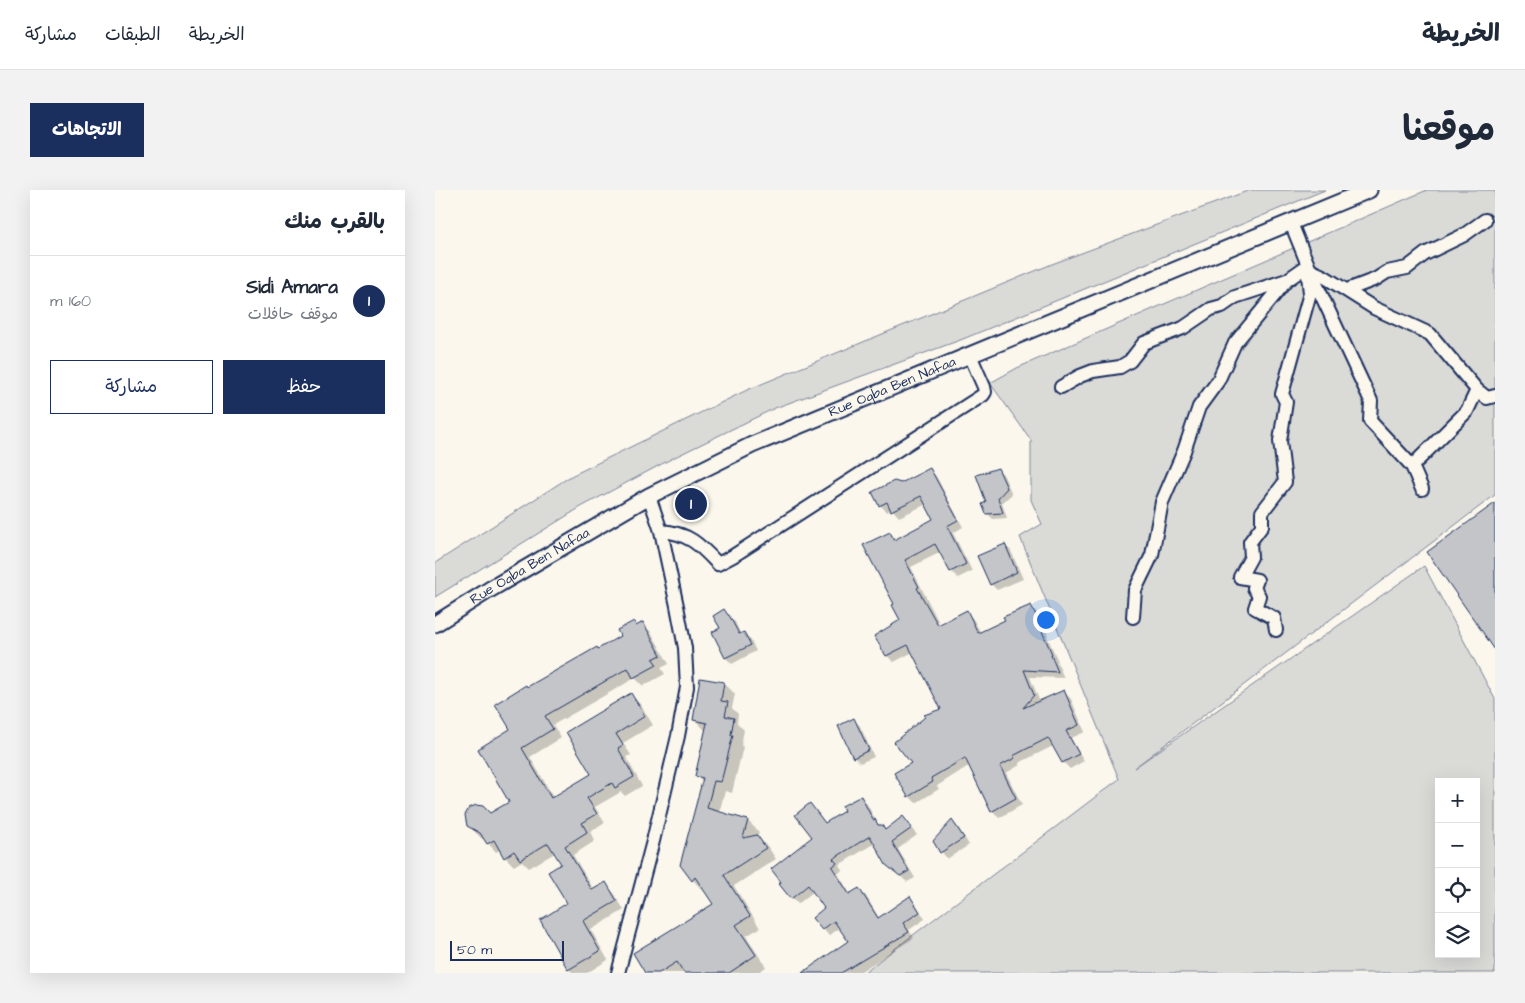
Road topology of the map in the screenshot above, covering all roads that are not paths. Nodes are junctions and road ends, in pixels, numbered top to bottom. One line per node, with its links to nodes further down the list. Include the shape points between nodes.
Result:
1 (1369, 190): 3 (street, Rue Oqba Ben Nafaa)
2 (1485, 220): 6 (street, via 1407,268 1387,272)
3 (1291, 223): 4 (street); 7 (street, Rue Oqba Ben Nafaa)
4 (1309, 268): 5 (street); 6 (street); 11 (street, via 1371,401 1370,421); 17 (street, via 1310,293 1282,394 1286,402 1280,441 1285,482 1262,512 1262,526 1250,542 1251,557 1240,577 1257,580 1254,588 1259,596 1255,608 1274,618)
5 (1287, 280): 8 (street, via 1235,297 1183,328 1144,343 1130,361 1120,367 1093,371); 15 (street, via 1235,344 1217,381 1199,407 1162,502 1152,555 1135,590)
6 (1347, 290): 9 (street, via 1374,308 1429,334)
7 (970, 355): 13 (street, Rue Oqba Ben Nafaa, via 752,445); 14 (street, via 984,387 983,395 733,556 718,564 688,537)
8 (1061, 387)
9 (1477, 390): 10 (street, via 1487,398); 11 (street, via 1467,411)
10 (1495, 396)
11 (1412, 466): 12 (street)
12 (1422, 489)
13 (649, 496): 14 (street); 16 (street, Rue Oqba Ben Nafaa)
14 (661, 531): 18 (street, via 685,648 687,687 655,832)
15 (1133, 617)
16 (435, 624)
17 (1276, 630)
18 (618, 973)

